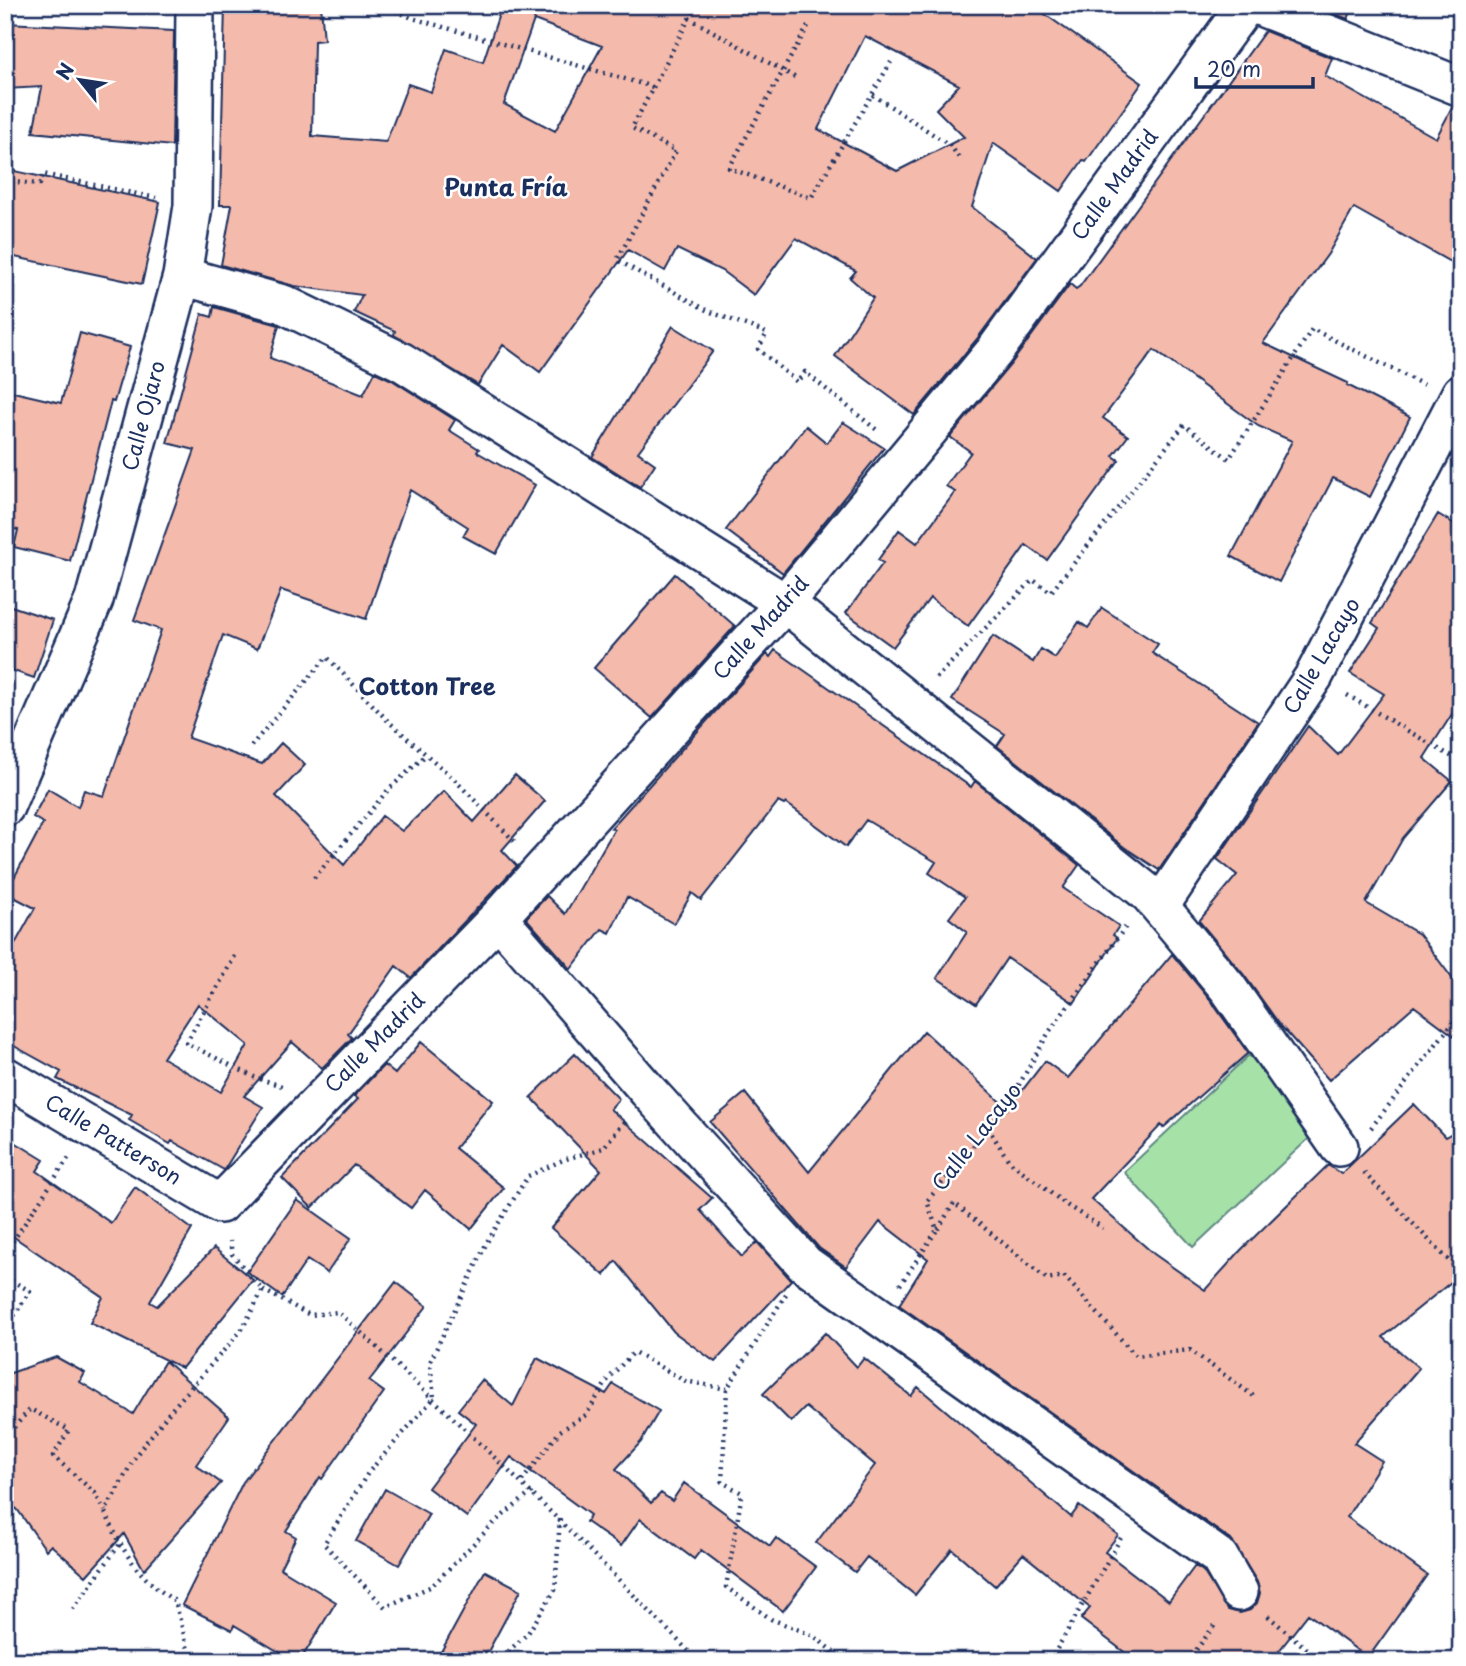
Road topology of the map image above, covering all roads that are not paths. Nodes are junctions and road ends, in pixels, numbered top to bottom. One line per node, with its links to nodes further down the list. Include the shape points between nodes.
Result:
1 (195, 5): 5 (street, Calle Ojaro, via 193,206)
2 (1246, 5): 7 (street, Calle Madrid, via 994,352)
3 (1256, 5): 4 (street)
4 (1461, 87)
5 (182, 276): 7 (street, via 283,304 402,362); 8 (street, Calle Ojaro, via 94,600)
6 (1459, 398): 9 (street, Calle Lacayo, via 1314,676)
7 (785, 603): 9 (street); 10 (street, Calle Madrid)
8 (5, 807)
9 (1155, 900): 12 (street, via 1228,988)
10 (498, 918): 13 (street, Calle Madrid); 14 (street, via 805,1264 1219,1557)
11 (5, 1076): 13 (street, Calle Patterson)
12 (1344, 1152)
13 (220, 1204)
14 (1238, 1592)

